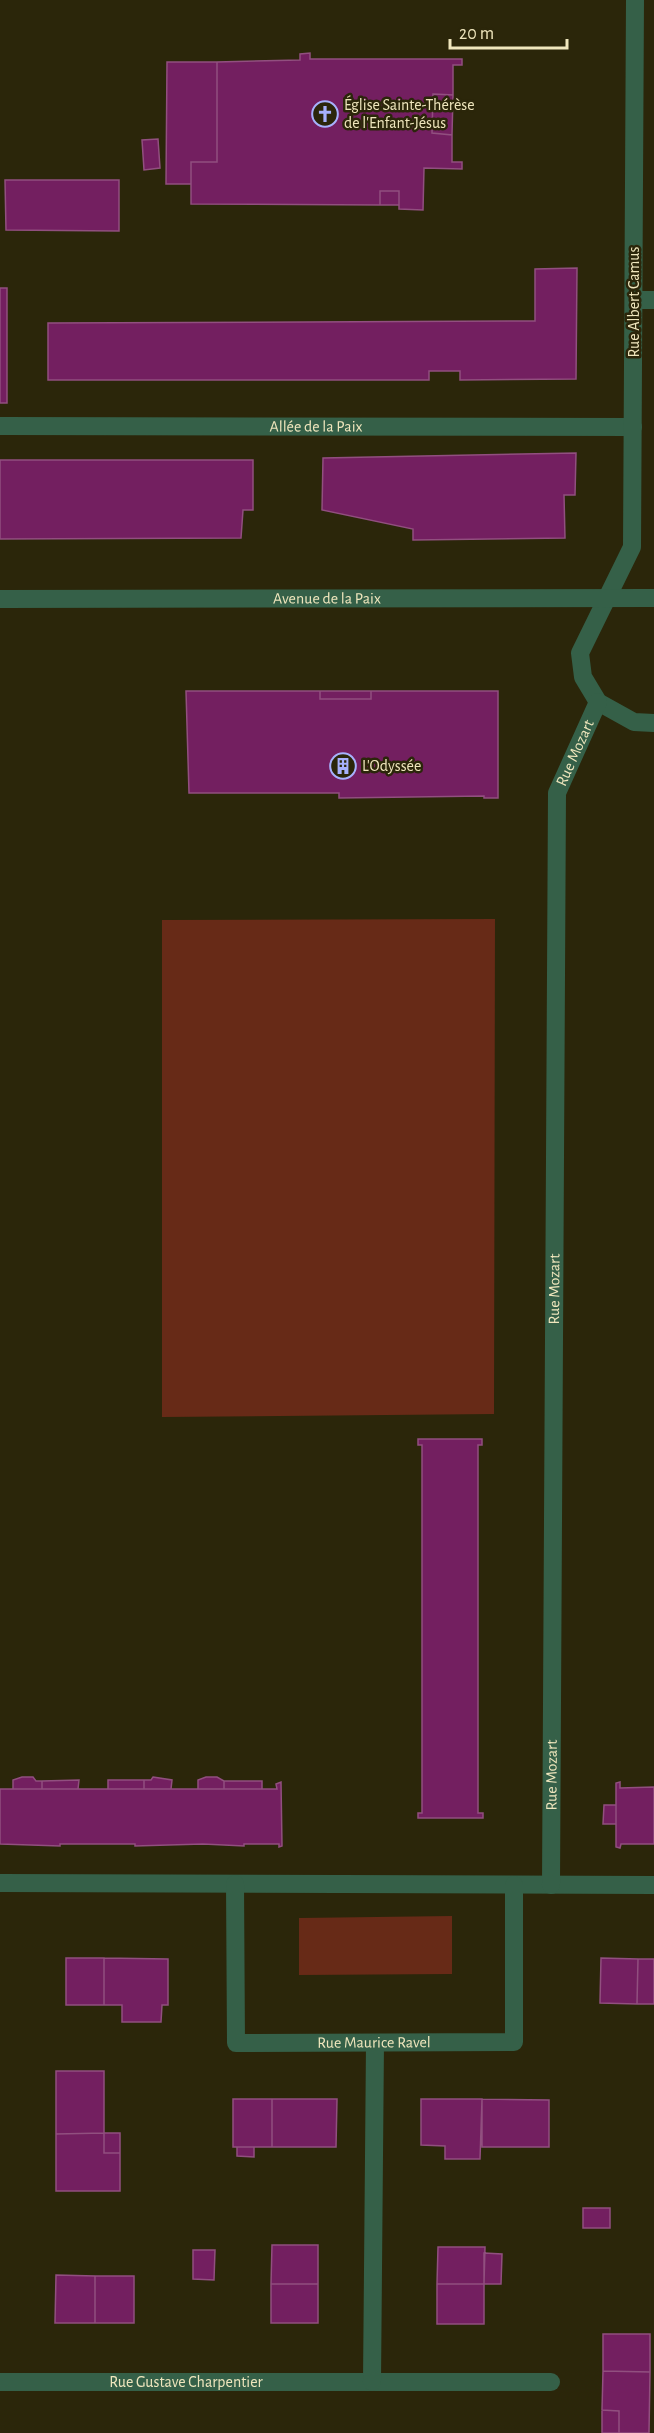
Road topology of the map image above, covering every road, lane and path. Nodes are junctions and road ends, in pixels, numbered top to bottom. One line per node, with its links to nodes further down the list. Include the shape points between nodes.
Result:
1 (635, 0): 2 (street, Rue Albert Camus)
2 (634, 300): 3 (street); 5 (street, Rue Albert Camus)
3 (654, 300)
4 (0, 426): 5 (street, Allée de la Paix)
5 (633, 427): 6 (street, Rue Albert Camus, via 632,547)
6 (609, 598): 7 (street, Avenue de la Paix); 8 (street, Avenue de la Paix); 9 (street, Rue Albert Camus, via 580,653 583,677)
7 (654, 598)
8 (0, 599)
9 (598, 702): 10 (street, via 634,722); 14 (street, Rue Mozart, via 557,793)
10 (654, 723)
11 (0, 1883): 12 (street)
12 (235, 1884): 13 (street); 16 (street, Rue Maurice Ravel, via 236,2043)
13 (514, 1885): 14 (street); 16 (street, Rue Maurice Ravel, via 514,2042)
14 (551, 1885): 15 (street)
15 (654, 1885)
16 (375, 2043): 18 (street)
17 (0, 2382): 18 (street, Rue Gustave Charpentier)
18 (372, 2382): 19 (street, Rue Gustave Charpentier)
19 (551, 2382)

